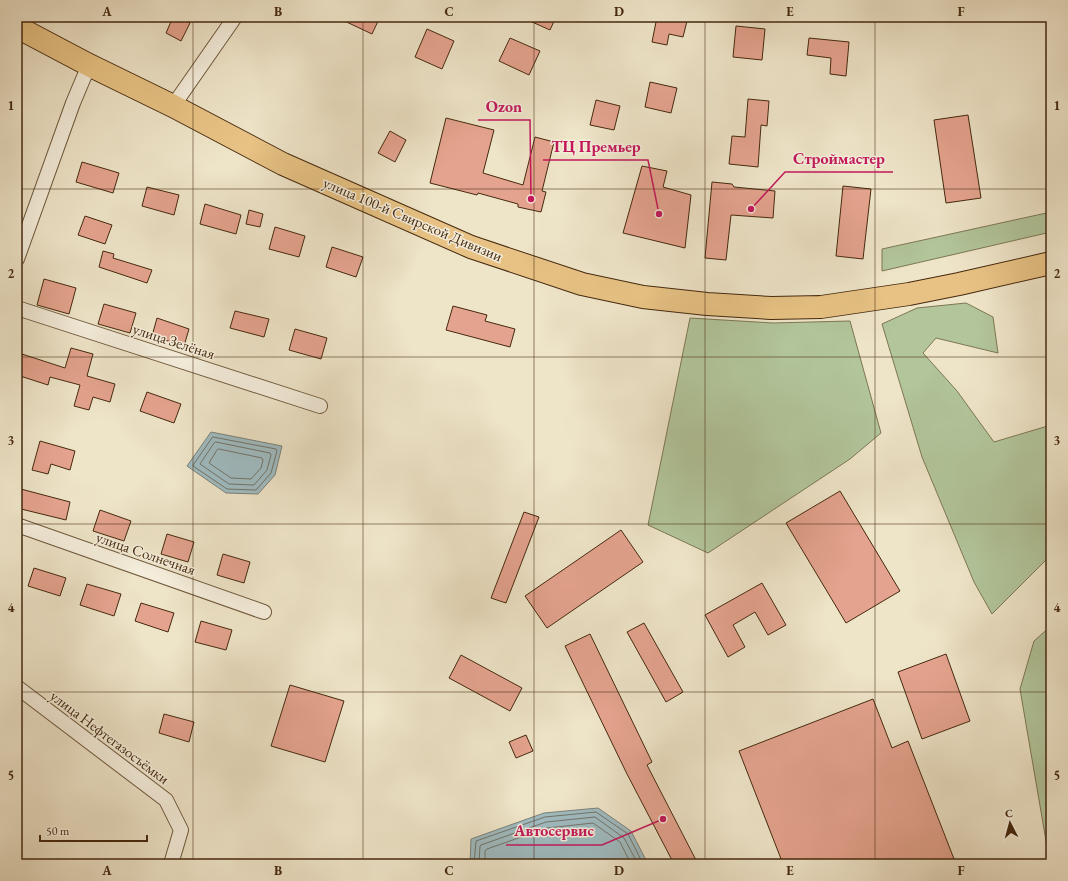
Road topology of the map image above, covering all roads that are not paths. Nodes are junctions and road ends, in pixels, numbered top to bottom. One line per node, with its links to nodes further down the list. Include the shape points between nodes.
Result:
1 (235, 17): 4 (street)
2 (17, 27): 3 (main road, улица 100-й Свирской Дивизии)
3 (89, 65): 4 (main road, улица 100-й Свирской Дивизии); 5 (street)
4 (173, 106): 6 (main road, улица 100-й Свирской Дивизии, via 283,164 471,247 582,284 644,297 771,308 821,307 902,295)
5 (18, 252)
6 (1051, 263)
7 (17, 308): 8 (street, улица Зелёная)
8 (320, 406)
9 (17, 525): 10 (street, улица Солнечная)
10 (264, 612)
11 (17, 687): 12 (street, улица Нефтегазосъёмки, via 166,800 181,830)
12 (171, 864)

